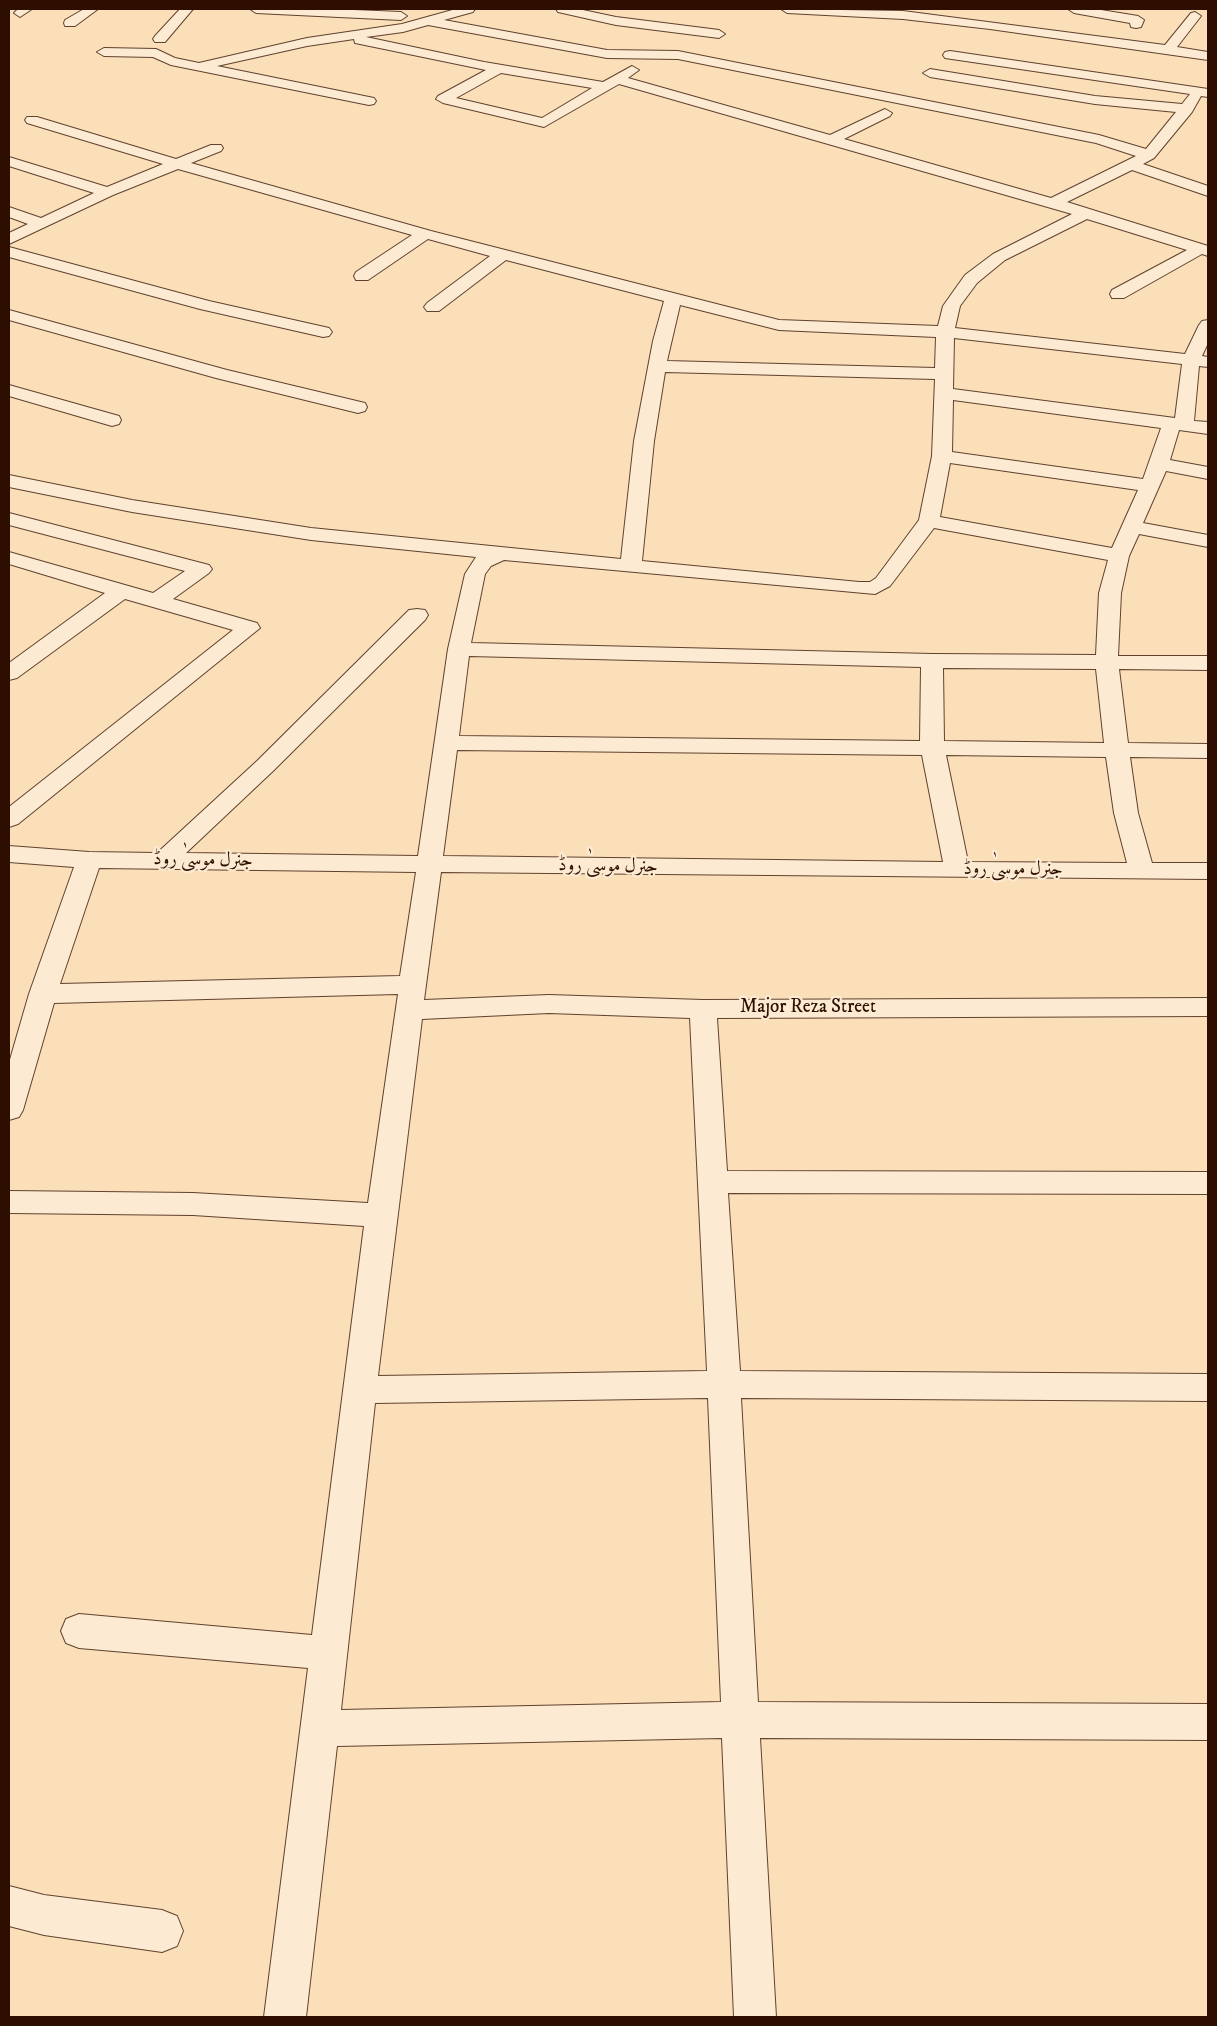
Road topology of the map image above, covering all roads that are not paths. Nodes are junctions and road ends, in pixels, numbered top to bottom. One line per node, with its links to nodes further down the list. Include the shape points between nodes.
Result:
1 (92, 9): 13 (street)
2 (186, 9): 18 (street)
3 (256, 9): 12 (street)
4 (469, 9): 12 (street)
5 (562, 9): 16 (street, via 616,21)
6 (787, 9): 15 (street, via 903,15)
7 (1074, 9): 9 (street)
8 (1120, 9): 9 (street)
9 (1099, 13): 14 (street, via 1138,20)
10 (1006, 14): 15 (street)
11 (1194, 16): 19 (street)
12 (432, 19): 17 (street, via 403,28); 21 (street, via 606,54)
13 (70, 24)
14 (1136, 24)
15 (989, 25): 19 (street); 22 (street)
16 (719, 34)
17 (342, 37): 24 (street); 25 (street)
18 (160, 39)
19 (1168, 49): 23 (street)
20 (104, 52): 24 (street, via 156,53 171,61)
21 (657, 55): 27 (street); 29 (street, via 678,55)
22 (950, 55): 26 (street); 28 (street)
23 (1208, 56)
24 (201, 66): 30 (street)
25 (500, 68): 27 (street); 27 (street, via 443,99 544,124)
26 (923, 79): 29 (street); 31 (street)
27 (611, 83): 34 (street)
28 (1205, 88): 31 (street)
29 (902, 98): 37 (street, via 1099,139)
30 (368, 101)
31 (1187, 109): 37 (street)
32 (884, 113): 34 (street)
33 (32, 120): 39 (street)
34 (831, 140): 41 (street)
35 (216, 148): 39 (street)
36 (939, 153): 41 (street)
37 (1149, 155): 40 (street)
38 (9, 162): 42 (street)
39 (177, 164): 42 (street); 48 (street)
40 (1130, 164): 43 (street); 44 (street)
41 (919, 165): 44 (street)
42 (108, 192): 47 (street)
43 (1206, 198)
44 (1054, 203): 46 (street)
45 (9, 212): 47 (street)
46 (1086, 213): 50 (street); 60 (street, via 999,257 971,279 952,306)
47 (41, 223): 49 (street)
48 (425, 234): 52 (street); 53 (street)
49 (9, 239)
50 (1204, 250): 54 (street)
51 (9, 252): 59 (street, via 206,305)
52 (504, 253): 55 (street); 56 (street)
53 (362, 276)
54 (1118, 294)
55 (673, 299): 60 (street, via 779,325); 62 (street)
56 (433, 307)
57 (9, 315): 66 (street, via 222,374)
58 (1208, 325): 61 (street)
59 (323, 332)
60 (945, 332): 61 (street); 63 (street)
61 (1200, 361): 68 (street)
62 (658, 366): 63 (street); 82 (street, via 644,441)
63 (944, 374): 65 (street)
64 (9, 390): 67 (street)
65 (945, 394): 68 (street); 70 (street)
66 (358, 407)
67 (112, 420)
68 (1178, 424): 69 (street); 71 (street)
69 (1208, 428)
70 (942, 456): 74 (street); 76 (street)
71 (1158, 464): 72 (street); 74 (street)
72 (1208, 474)
73 (9, 481): 79 (street, via 132,506 310,534)
74 (1150, 486): 77 (street)
75 (9, 519): 84 (street, via 202,569)
76 (929, 521): 80 (street); 82 (street, via 875,588)
77 (1131, 527): 78 (street); 80 (street)
78 (1208, 542)
79 (502, 554): 82 (street); 86 (street, via 483,562 475,574)
80 (1119, 556): 88 (street, via 1110,594)
81 (9, 558): 83 (street)
82 (631, 566)
83 (122, 590): 84 (street); 90 (street)
84 (157, 600): 95 (street, via 249,628)
85 (417, 614): 98 (street, via 265,766)
86 (459, 649): 87 (street); 91 (street)
87 (932, 661): 88 (street); 92 (street)
88 (1107, 662): 89 (street); 93 (street)
89 (1208, 664)
90 (9, 673)
91 (447, 743): 92 (street); 99 (street)
92 (932, 746): 93 (street); 100 (street)
93 (1118, 749): 94 (street); 101 (street, via 1126,813)
94 (1208, 751)
95 (9, 819)
96 (9, 854): 97 (street, جنرل موسیٰ روڈ)
97 (89, 860): 98 (street, جنرل موسیٰ روڈ); 103 (street)
98 (164, 860): 99 (street, جنرل موسیٰ روڈ)
99 (430, 865): 100 (street, جنرل موسیٰ روڈ); 104 (street)
100 (957, 870): 101 (street, جنرل موسیٰ روڈ)
101 (1142, 871): 102 (street, جنرل موسیٰ روڈ)
102 (1208, 871)
103 (43, 994): 104 (street, Major Reza Street); 107 (street)
104 (410, 997): 106 (street, Major Reza Street); 111 (street)
105 (1208, 1007): 106 (street, Major Reza Street)
106 (703, 1009): 108 (street)
107 (9, 1110)
108 (713, 1182): 109 (street); 112 (street)
109 (1208, 1183)
110 (9, 1202): 111 (street, via 193,1204)
111 (381, 1215): 114 (street)
112 (724, 1384): 113 (street); 114 (street); 117 (street)
113 (1208, 1387)
114 (362, 1390): 116 (street)
115 (79, 1631): 116 (street)
116 (328, 1653): 119 (street)
117 (739, 1720): 118 (street); 119 (street); 123 (street)
118 (1208, 1722)
119 (318, 1728): 122 (street)
120 (9, 1906): 121 (street, via 44,1915)
121 (162, 1932)
122 (285, 2017)
123 (755, 2017)

